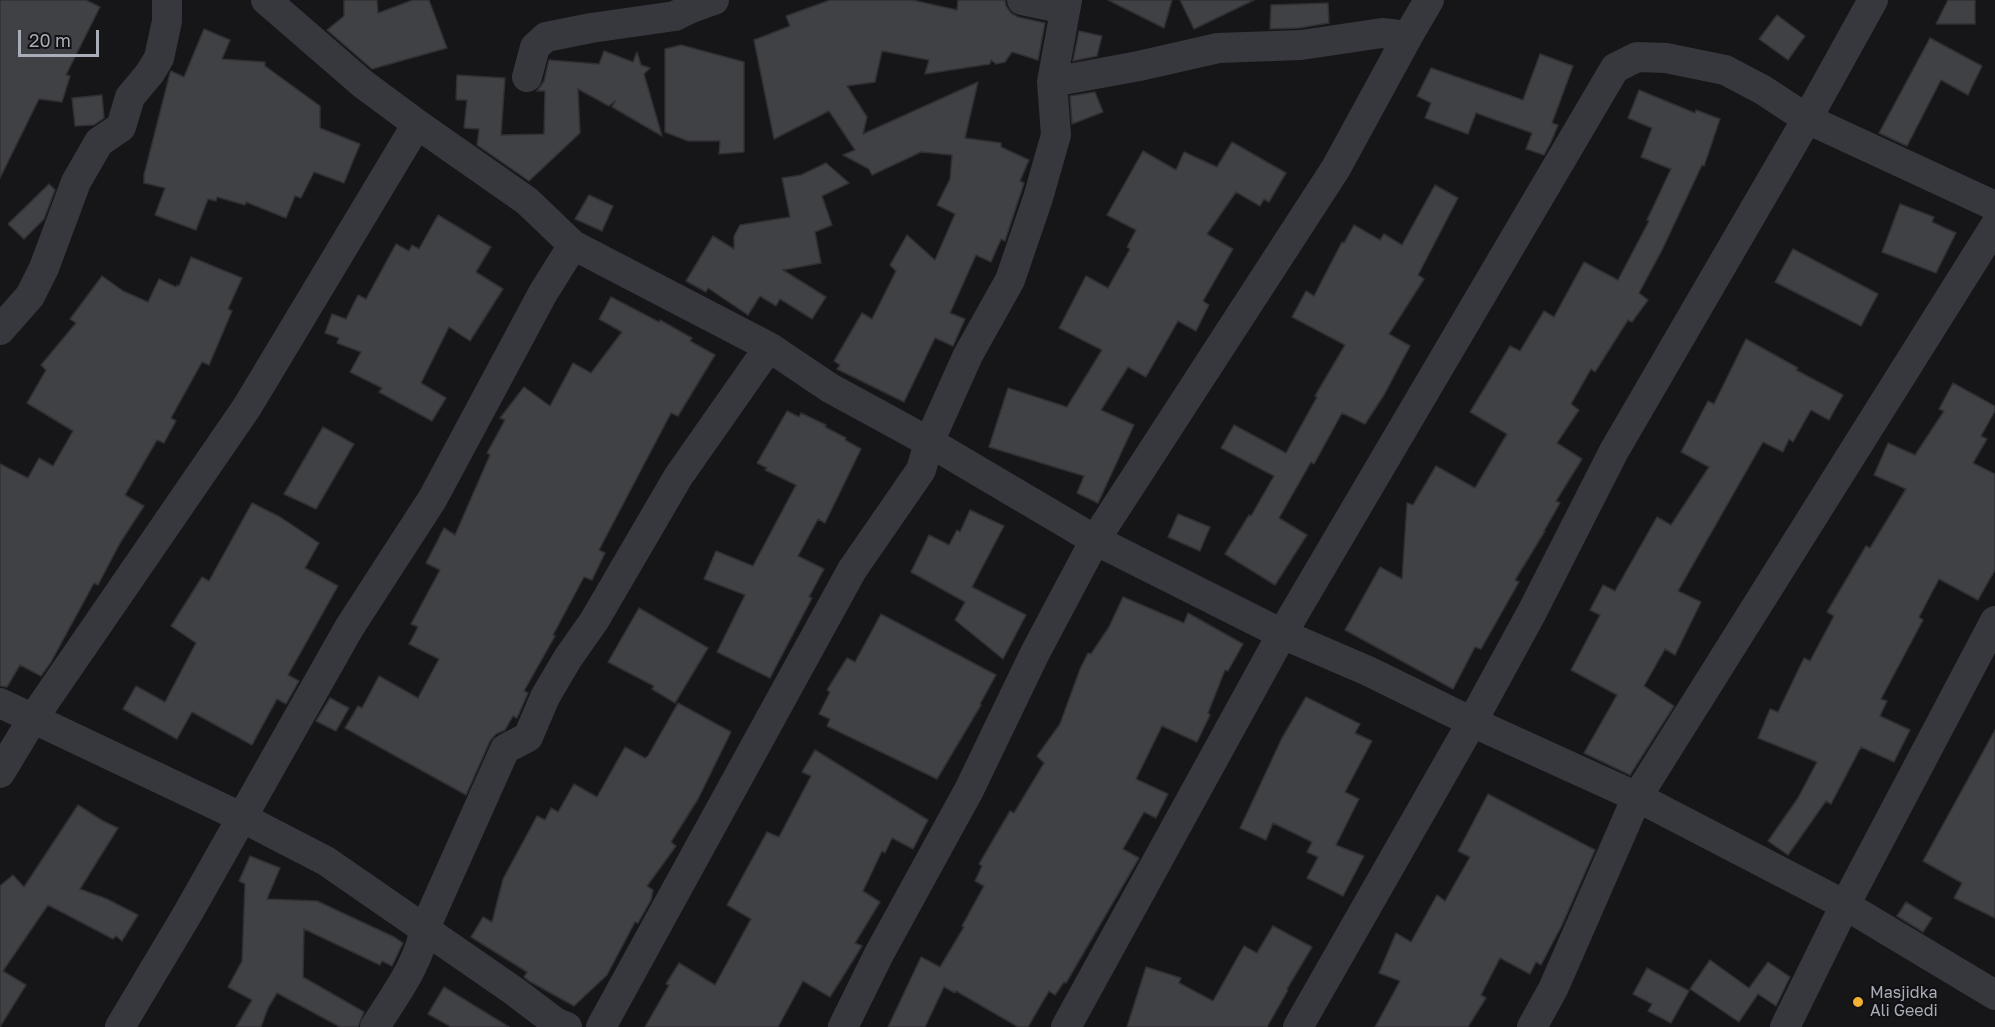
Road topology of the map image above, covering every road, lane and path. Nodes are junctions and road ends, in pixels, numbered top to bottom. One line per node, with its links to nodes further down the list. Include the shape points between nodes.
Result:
1 (167, 0): 17 (street, via 159,58 130,97 121,127 99,142 76,182 30,296)
2 (266, 0): 8 (street)
3 (714, 0): 10 (street, via 675,16 546,37 535,47)
4 (1022, 0): 7 (street)
5 (1429, 0): 9 (street)
6 (1873, 0): 12 (street)
7 (1066, 4): 11 (street)
8 (295, 10): 13 (street, via 363,84)
9 (1408, 36): 11 (street, via 1382,33 1301,45 1218,48); 20 (street, via 1336,168)
10 (527, 77)
11 (1052, 82): 19 (street, via 1056,135 1014,270 968,355)
12 (1807, 119): 14 (street); 22 (street, via 1725,70 1666,58 1637,57 1615,68); 25 (street, via 1614,451)
13 (417, 124): 16 (street, via 527,201); 24 (street, via 248,407)
14 (1995, 206)
15 (1995, 225): 27 (street)
16 (573, 245): 18 (street); 28 (street, via 543,293 433,498 349,628)
17 (0, 330)
18 (769, 347): 19 (street, via 831,388); 30 (street, via 678,477 545,697 528,737 505,748)
19 (929, 442): 20 (street); 35 (street, via 921,470 852,570)
20 (1095, 540): 22 (street); 36 (street)
21 (1995, 621): 29 (street)
22 (1282, 634): 25 (street); 37 (street)
23 (0, 703): 24 (street)
24 (32, 720): 26 (street); 28 (street)
25 (1472, 722): 27 (street); 38 (street)
26 (0, 773)
27 (1637, 797): 29 (street); 39 (street, via 1553,989)
28 (241, 818): 30 (street, via 326,861); 32 (street)
29 (1845, 905): 31 (street); 40 (street)
30 (425, 928): 33 (street, via 413,963); 34 (street)
31 (1995, 995)
32 (120, 1027)
33 (375, 1027)
34 (567, 1027)
35 (601, 1027)
36 (843, 1027)
37 (1066, 1027)
38 (1298, 1027)
39 (1532, 1027)
40 (1785, 1027)

